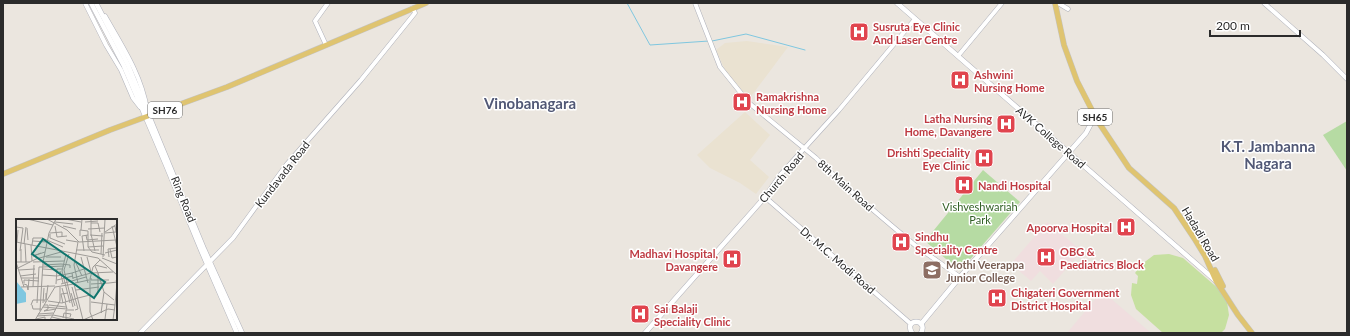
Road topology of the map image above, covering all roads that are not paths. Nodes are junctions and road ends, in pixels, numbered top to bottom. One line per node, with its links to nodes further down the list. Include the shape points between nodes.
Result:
1 (85, 3): 19 (street, via 133,98)
2 (91, 3): 17 (main road, via 108,38)
3 (97, 3): 17 (main road); 19 (street, via 134,68 144,93)
4 (328, 3): 15 (street, via 315,21)
5 (426, 3): 12 (main road, SH76)
6 (695, 3): 22 (street, 8th Main Road, via 720,67 749,103)
7 (897, 3): 14 (main road, AVK College Road)
8 (1002, 3): 16 (street)
9 (1055, 3): 21 (main road, Hadadi Road / SH65, via 1064,45 1077,81)
10 (1058, 3): 13 (street)
11 (1264, 3): 18 (street)
12 (413, 8): 15 (main road, SH76); 26 (street, Kundavada Road, via 415,13 407,24 287,164 233,238)
13 (1068, 9)
14 (915, 19): 16 (main road, AVK College Road); 22 (street, Church Road)
15 (326, 45): 20 (main road, SH76, via 227,87)
16 (958, 56): 23 (main road, AVK College Road)
17 (126, 66): 19 (main road, Ring Road)
18 (1347, 79)
19 (145, 110): 20 (main road, Ring Road)
20 (148, 116): 24 (main road, SH76); 26 (main road, Ring Road)
21 (1095, 116): 23 (main road, via 1086,133); 27 (main road, Hadadi Road / SH65, via 1129,168 1174,208)
22 (804, 149): 25 (street, Church Road, via 781,174); 29 (street, 8th Main Road, via 910,241)
23 (1069, 152): 28 (main road, AVK College Road); 29 (main road)
24 (3, 174)
25 (765, 197): 31 (street, Dr. M.C. Modi Road); 36 (main road, Church Road)
26 (209, 263): 33 (street, Kundavada Road); 34 (main road, Ring Road); 35 (main road, Ring Road)
27 (1213, 269): 28 (main road); 30 (main road, Hadadi Road / SH65); 40 (main road)
28 (1205, 271): 30 (main road, AVK College Road)
29 (960, 277): 32 (main road)
30 (1216, 281): 39 (main road, Hadadi Road / SH65)
31 (911, 324): 32 (main road); 37 (main road)
32 (921, 324): 38 (main road)
33 (140, 333)
34 (237, 333)
35 (242, 333)
36 (645, 333)
37 (912, 333)
38 (921, 333)
39 (1252, 333)
40 (1256, 333)

